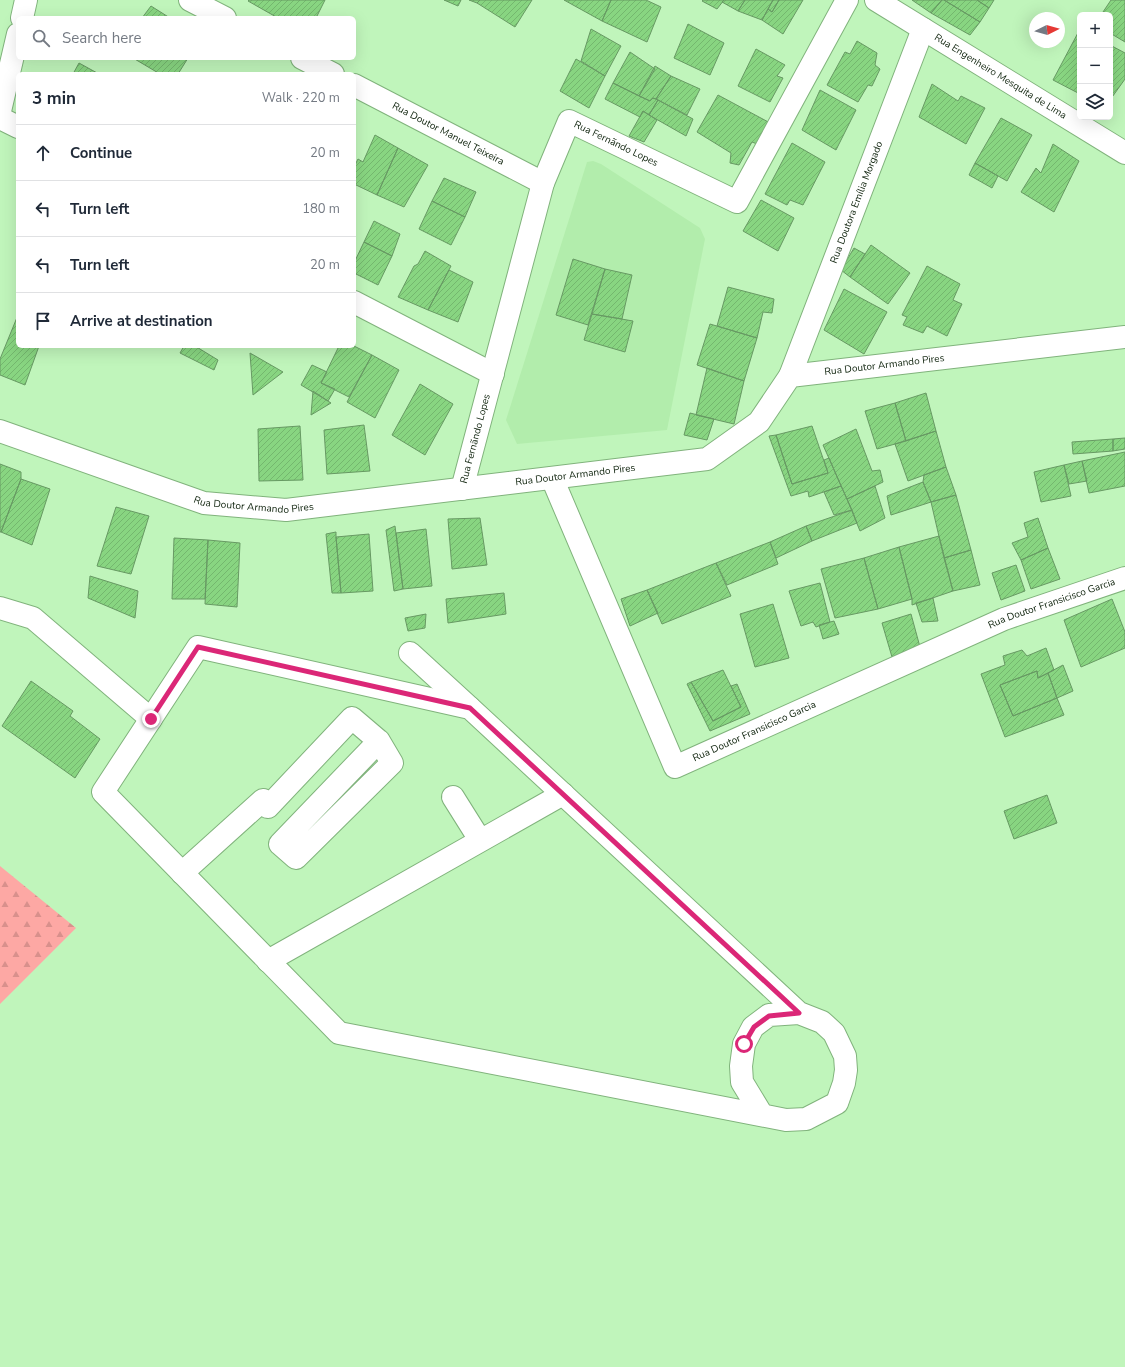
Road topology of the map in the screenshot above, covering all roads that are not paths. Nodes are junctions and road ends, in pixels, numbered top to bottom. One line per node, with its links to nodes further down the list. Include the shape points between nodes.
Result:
1 (26, 0): 5 (street)
2 (190, 0): 6 (street)
3 (847, 0): 16 (street, Rua Fernãndo Lopes, via 737,202 569,121)
4 (876, 0): 7 (street, Rua Engenheiro Mesquita de Lima)
5 (22, 16)
6 (221, 16)
7 (923, 29): 15 (street, Rua Engenheiro Mesquita de Lima); 20 (street, Rua Doutora Emília Morgado)
8 (16, 43): 12 (street)
9 (306, 60): 10 (street)
10 (329, 72)
11 (356, 86): 16 (street, Rua Doutor Manuel Teixeira)
12 (0, 111)
13 (0, 118): 14 (street)
14 (16, 126)
15 (1125, 153)
16 (543, 183): 19 (street, Rua Fernãndo Lopes)
17 (356, 303): 19 (street)
18 (1125, 337): 20 (street, Rua Doutor Armando Pires)
19 (493, 374): 23 (street, Rua Fernãndo Lopes)
20 (790, 376): 22 (street, Rua Doutor Armando Pires, via 759,422 707,459)
21 (0, 430): 23 (street, Rua Doutor Armando Pires, via 204,503 286,510)
22 (552, 478): 23 (street, Rua Doutor Armando Pires); 24 (street, Rua Doutor Fransicisco Garcia, via 675,768 1004,619)
23 (462, 489)
24 (1125, 578)
25 (0, 608): 28 (street, via 33,618)
26 (410, 653): 27 (street)
27 (470, 708): 28 (street, via 198,647); 30 (street)
28 (151, 719): 33 (street, via 103,792)
29 (379, 741): 29 (street, via 392,763 296,858 280,844); 33 (street, via 352,718 268,807 263,800)
30 (563, 794): 32 (street); 35 (street)
31 (453, 798): 32 (street)
32 (480, 840): 34 (street)
33 (182, 873): 34 (street)
34 (268, 961): 36 (street, via 339,1033)
35 (799, 1013): 36 (street, via 769,1016 754,1027 744,1044 742,1082); 36 (street, via 822,1022 834,1033 845,1056 844,1082 837,1103 806,1119 786,1120)
36 (762, 1115)

